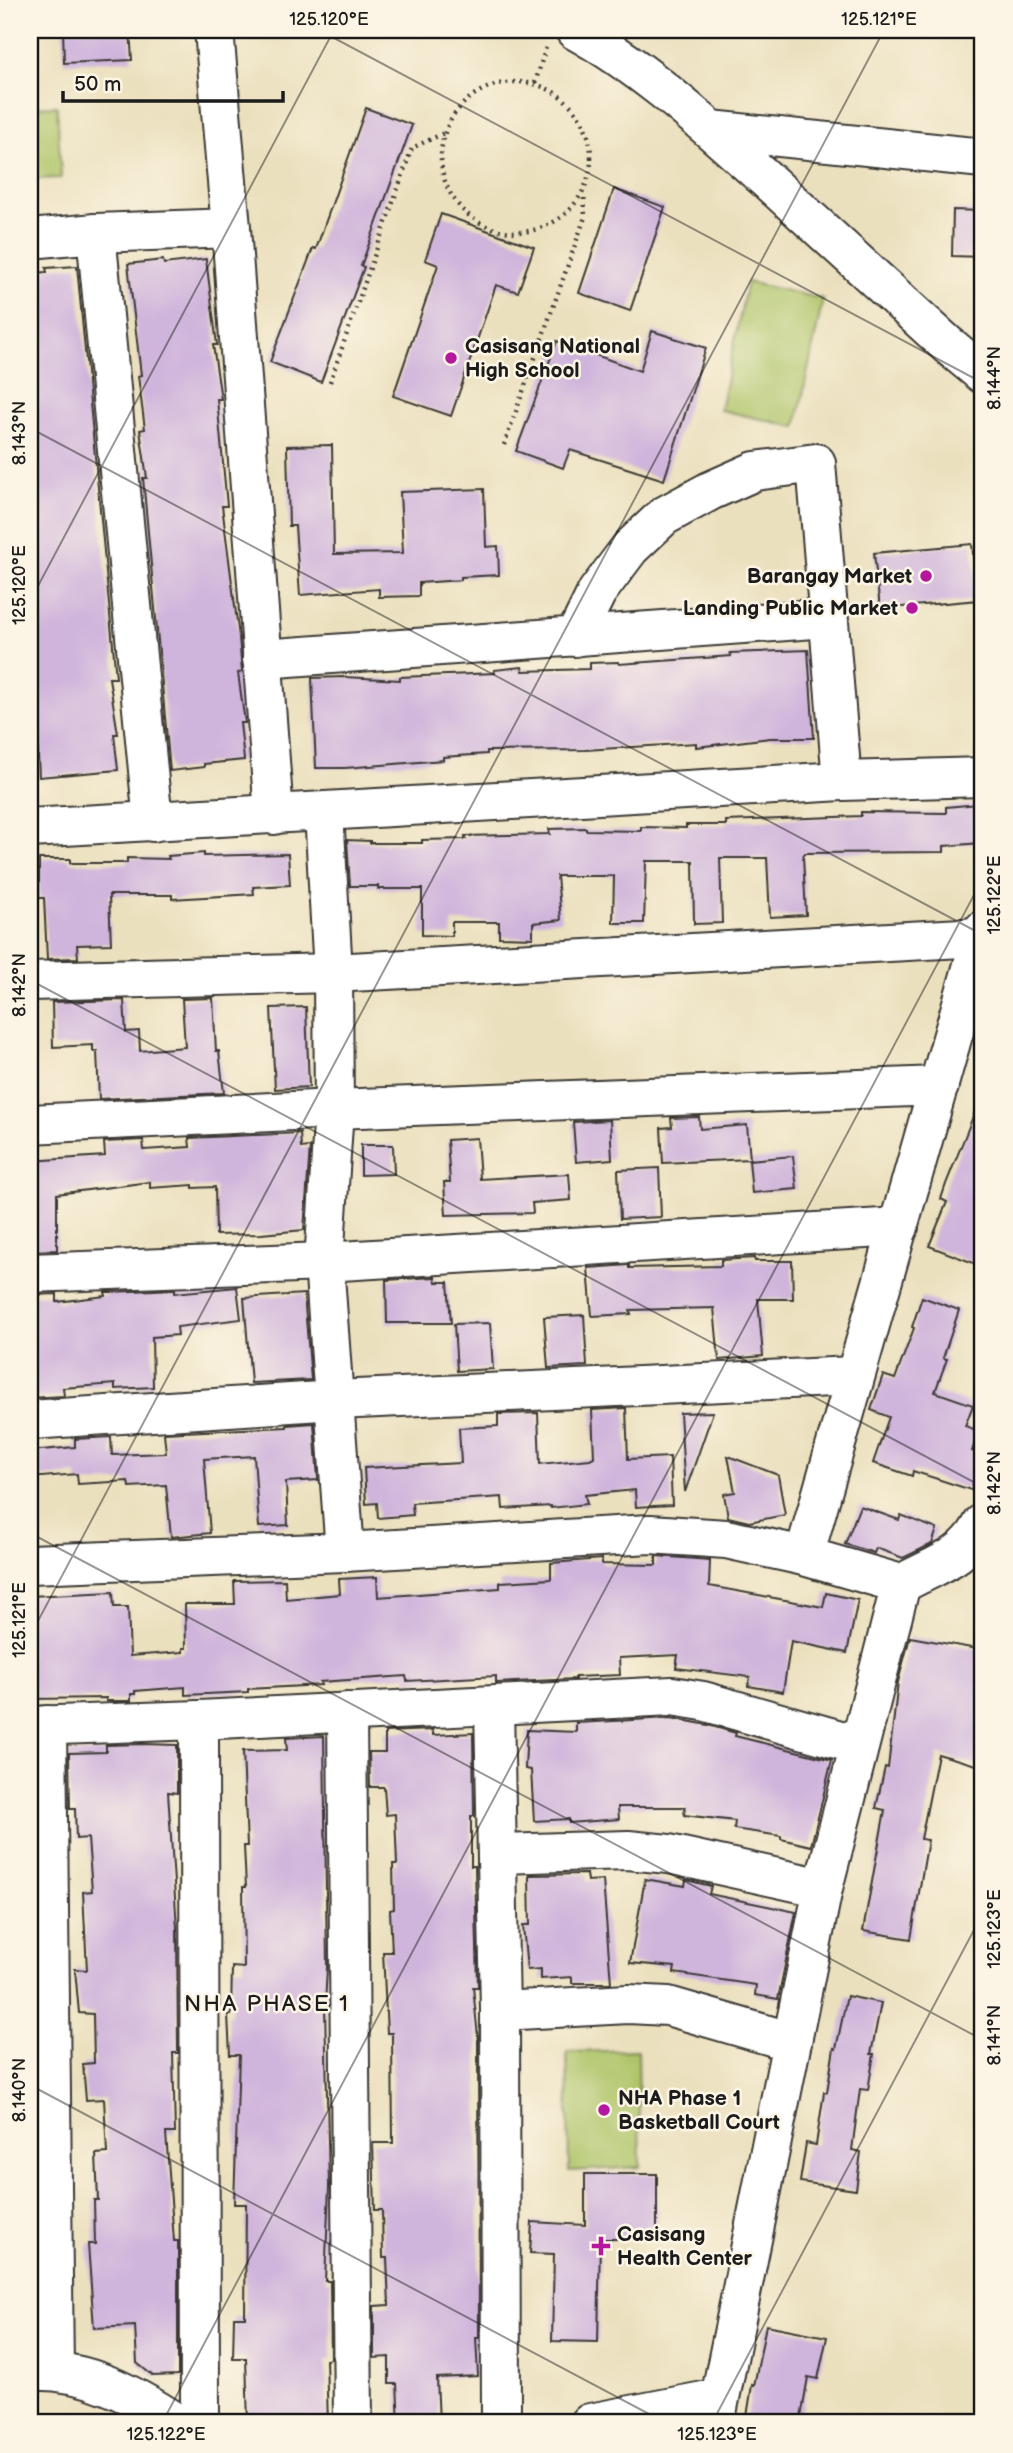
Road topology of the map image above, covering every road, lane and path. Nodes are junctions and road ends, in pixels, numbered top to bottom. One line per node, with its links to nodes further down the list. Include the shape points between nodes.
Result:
1 (214, 30): 8 (street)
2 (561, 35): 3 (path); 4 (street, via 619,56)
3 (535, 83): 5 (path, via 490,85 470,96); 7 (path, via 556,92 586,126 592,148 591,171)
4 (711, 130): 6 (street); 11 (street)
5 (444, 132): 7 (path, via 440,154 447,187 467,214 486,226 508,232 552,224); 12 (path, via 412,148)
6 (983, 158)
7 (583, 192): 13 (path, via 585,217)
8 (231, 228): 9 (street); 16 (street)
9 (96, 233): 10 (street); 21 (street)
10 (30, 239)
11 (983, 374)
12 (330, 382)
13 (504, 445)
14 (828, 618): 15 (street); 15 (street, via 816,463 755,471 664,516 630,548 597,592); 18 (street)
15 (575, 636): 16 (street)
16 (262, 659): 20 (street)
17 (983, 777): 18 (street)
18 (842, 780): 19 (street)
19 (324, 812): 20 (street); 24 (street)
20 (274, 815): 21 (street)
21 (153, 822): 22 (street)
22 (30, 828)
23 (982, 933): 24 (street); 26 (street)
24 (333, 972): 25 (street); 27 (street)
25 (30, 981)
26 (939, 1086): 27 (street); 29 (street)
27 (334, 1109): 28 (street); 30 (street)
28 (30, 1124)
29 (899, 1227): 30 (street); 32 (street)
30 (324, 1262): 31 (street); 33 (street)
31 (30, 1273)
32 (854, 1376): 33 (street); 37 (street)
33 (336, 1401): 34 (street); 36 (street)
34 (30, 1420)
35 (983, 1523): 39 (street, via 976,1538 953,1559)
36 (345, 1552): 37 (street, via 650,1534 726,1539); 38 (street)
37 (804, 1556): 39 (street)
38 (30, 1564)
39 (901, 1584): 44 (street)
40 (494, 1706): 41 (street); 44 (street, via 672,1696); 45 (street)
41 (347, 1712): 42 (street); 53 (street)
42 (199, 1720): 43 (street); 52 (street)
43 (39, 1726): 49 (street)
44 (858, 1745): 46 (street)
45 (497, 1854): 46 (street, via 628,1850 669,1854); 47 (street)
46 (823, 1888): 48 (street)
47 (500, 2011): 48 (street, via 668,2006); 54 (street)
48 (792, 2042): 50 (street)
49 (42, 2370): 51 (street, via 102,2382)
50 (717, 2411): 55 (street)
51 (177, 2423)
52 (200, 2423)
53 (353, 2423)
54 (502, 2423)
55 (590, 2423)

